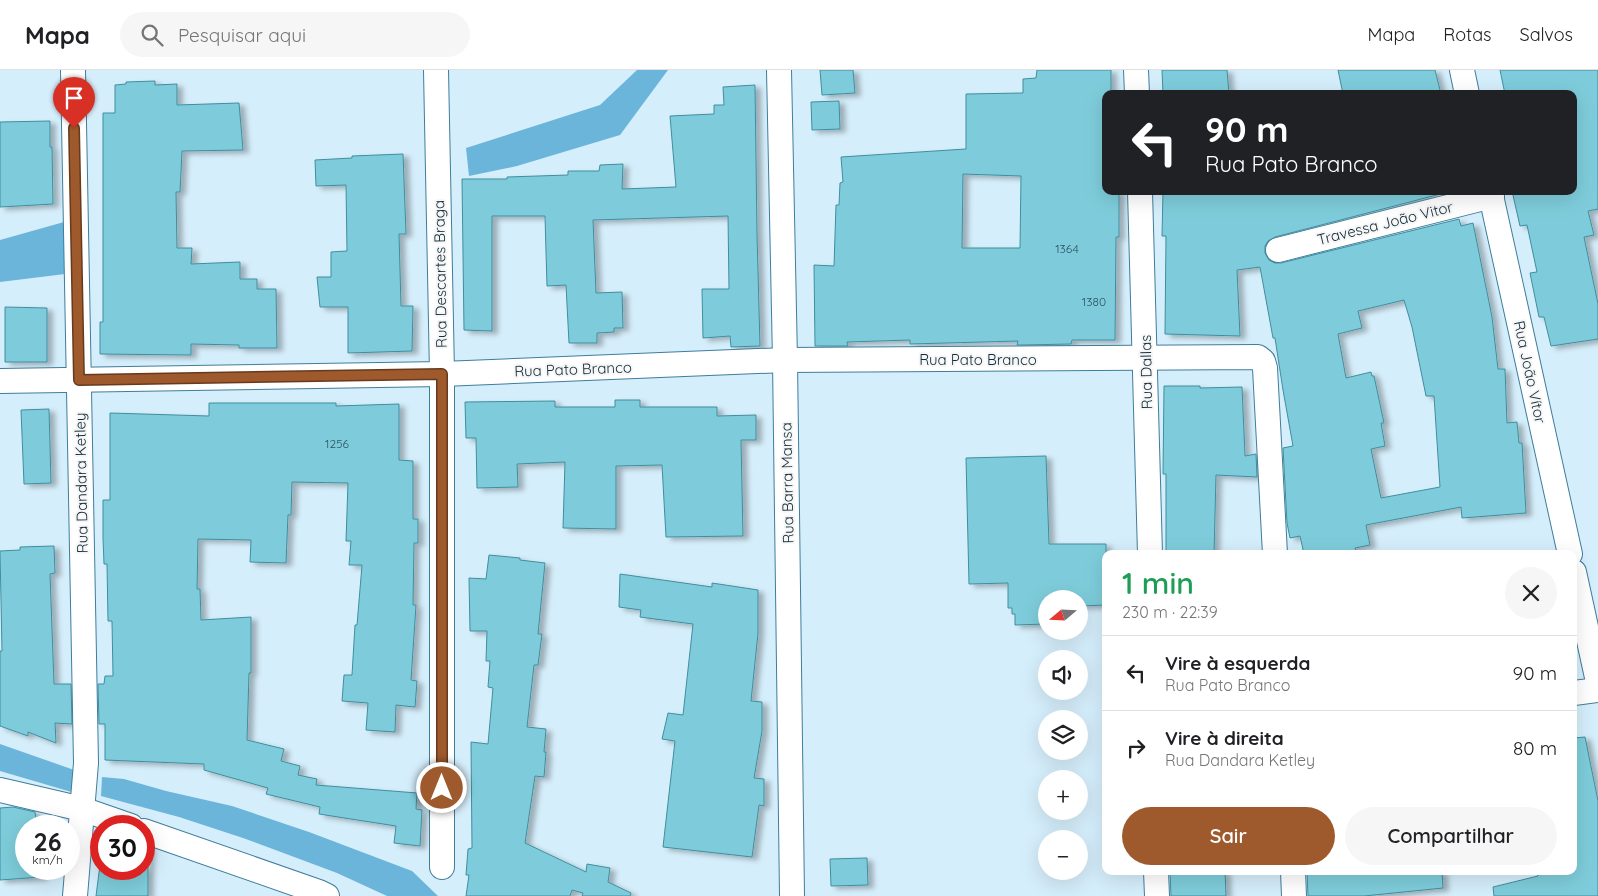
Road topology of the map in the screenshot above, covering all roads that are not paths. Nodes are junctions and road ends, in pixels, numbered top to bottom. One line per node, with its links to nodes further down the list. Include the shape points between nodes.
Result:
1 (73, 70): 15 (street, Rua Dandara Ketley)
2 (436, 70): 14 (street, Rua Descartes Braga)
3 (779, 70): 13 (street, Rua Barra Mansa)
4 (1136, 70): 6 (street)
5 (1462, 70): 7 (street)
6 (1137, 90)
7 (1466, 90)
8 (1140, 195): 12 (street, Rua Dallas)
9 (1487, 195): 11 (street, Travessa João Vitor)
10 (1491, 195): 19 (street, Rua João Vítor)
11 (1278, 250)
12 (1145, 359): 13 (street, Rua Pato Branco); 17 (street, Rua Dallas); 18 (street, Rua Pato Branco, via 1258,357 1263,361)
13 (785, 360): 14 (street, Rua Pato Branco); 33 (street, Rua Barra Mansa)
14 (442, 374): 15 (street, Rua Pato Branco); 28 (street, Rua Descartes Braga)
15 (79, 380): 16 (street, Rua Pato Branco); 25 (street, Rua Dandara Ketley, via 86,763)
16 (0, 381)
17 (1150, 550)
18 (1274, 550)
19 (1569, 550)
20 (1577, 586): 21 (street)
21 (1598, 682)
22 (1598, 690): 23 (street)
23 (1577, 693)
24 (0, 790): 25 (street)
25 (82, 809): 26 (street); 31 (street, Rua Dandara Ketley)
26 (99, 815)
27 (155, 835): 32 (street)
28 (442, 867)
29 (1156, 875): 34 (street)
30 (1293, 875): 35 (street)
31 (75, 896)
32 (327, 896)
33 (792, 896)
34 (1157, 896)
35 (1294, 896)

